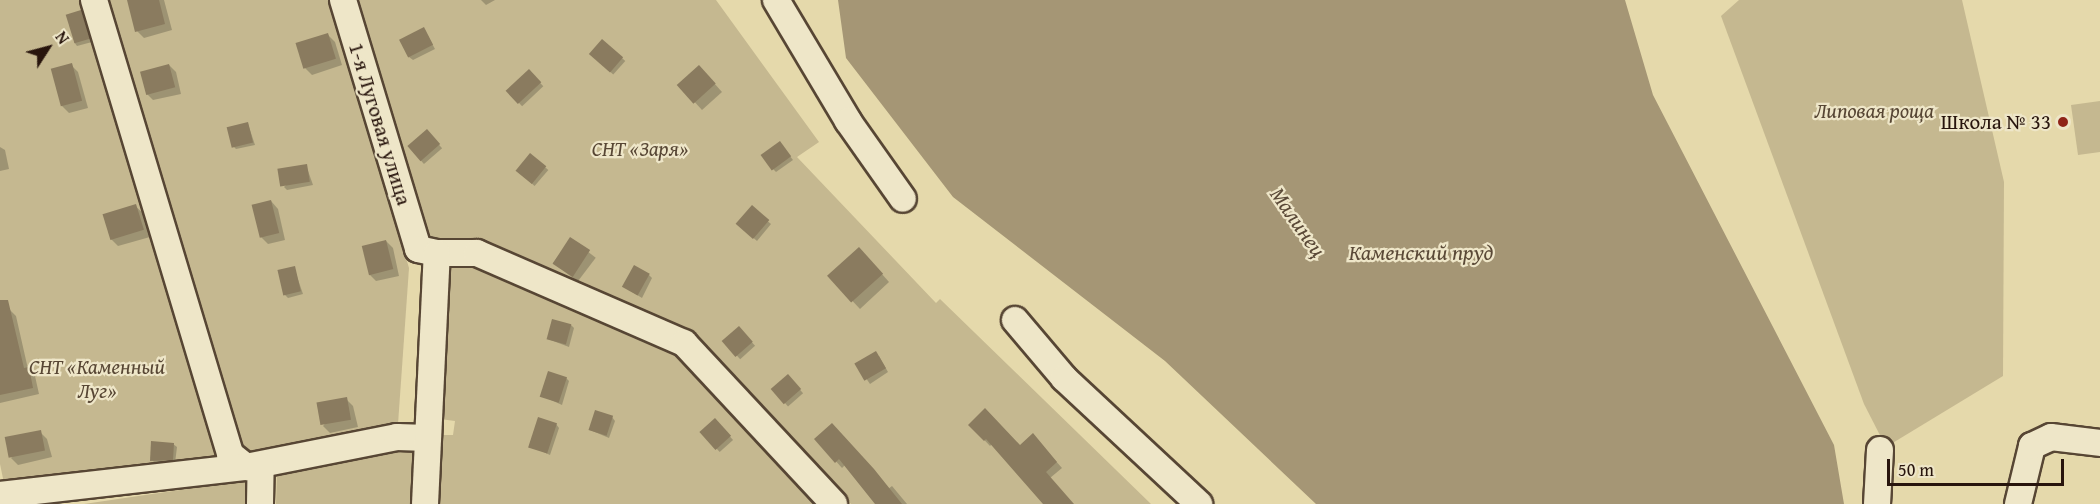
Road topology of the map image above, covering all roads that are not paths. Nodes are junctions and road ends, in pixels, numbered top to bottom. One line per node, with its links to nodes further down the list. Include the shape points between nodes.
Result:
1 (94, 0): 10 (street, via 230,454)
2 (342, 0): 5 (street, 1-я Луговая улица)
3 (776, 0): 4 (street, via 848,121)
4 (903, 199)
5 (428, 251): 7 (street, 1-я Луговая улица); 14 (street, via 477,253 684,343)
6 (1015, 320): 15 (street, via 1064,378)
7 (428, 438): 10 (street, via 397,437); 13 (street, 1-я Луговая улица)
8 (2100, 443): 17 (street, via 2051,437 2032,446)
9 (1880, 450): 16 (street)
10 (253, 466): 11 (street); 12 (street)
11 (0, 495)
12 (260, 504)
13 (425, 504)
14 (834, 504)
15 (1200, 504)
16 (1877, 504)
17 (2018, 504)

